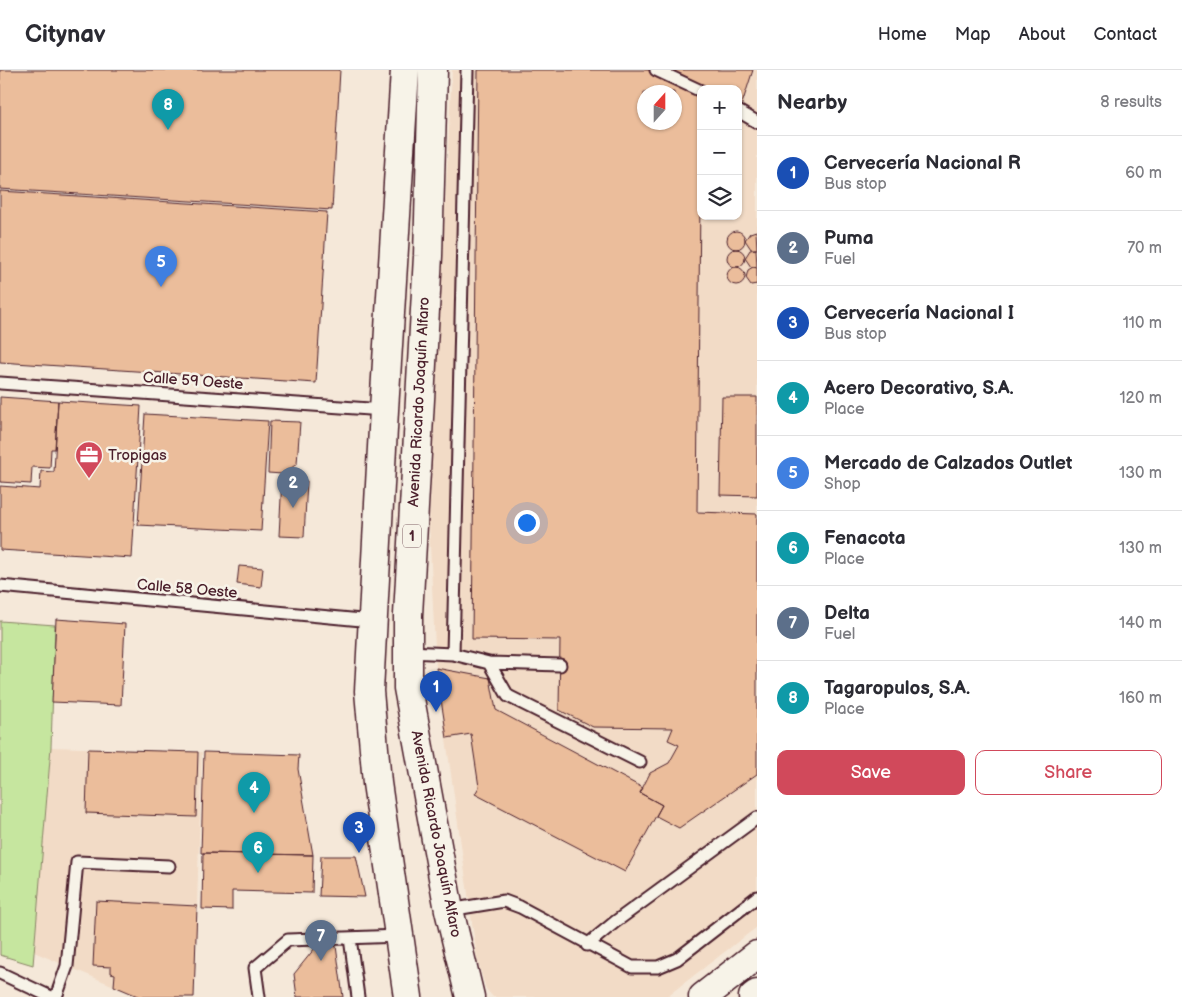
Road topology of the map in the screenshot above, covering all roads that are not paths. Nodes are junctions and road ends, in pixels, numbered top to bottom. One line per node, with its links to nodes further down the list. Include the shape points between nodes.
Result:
1 (405, 70): 9 (main road)
2 (433, 70): 12 (main road, Avenida Ricardo Joaquín Alfaro / 1, via 428,256 416,441)
3 (467, 70): 13 (lane)
4 (656, 70): 5 (lane)
5 (697, 89)
6 (742, 113): 7 (lane)
7 (757, 122)
8 (0, 382): 9 (lane, Calle 59 Oeste)
9 (384, 410): 11 (main road)
10 (0, 586): 11 (lane, Calle 58 Oeste)
11 (372, 621): 21 (main road, via 369,690 377,783)
12 (408, 652): 13 (lane); 20 (main road, Avenida Ricardo Joaquín Alfaro / 1, via 408,688)
13 (453, 654): 14 (lane)
14 (489, 663): 15 (lane); 16 (lane, via 508,696)
15 (560, 664)
16 (640, 762)
17 (757, 818): 23 (lane)
18 (170, 866): 28 (lane, via 78,862 67,966)
19 (757, 897): 23 (lane, via 677,959 658,967 632,967)
20 (449, 910): 23 (lane, via 504,901); 32 (main road, Avenida Ricardo Joaquín Alfaro / 1)
21 (400, 936): 22 (lane); 31 (main road)
22 (350, 938): 29 (lane, via 288,940 255,968); 30 (lane)
23 (587, 945)
24 (757, 955): 33 (main road)
25 (0, 973): 27 (lane)
26 (757, 994): 34 (main road)
27 (51, 997)
28 (56, 997)
29 (259, 997)
30 (358, 997)
31 (408, 997)
32 (470, 997)
33 (703, 997)
34 (753, 997)

